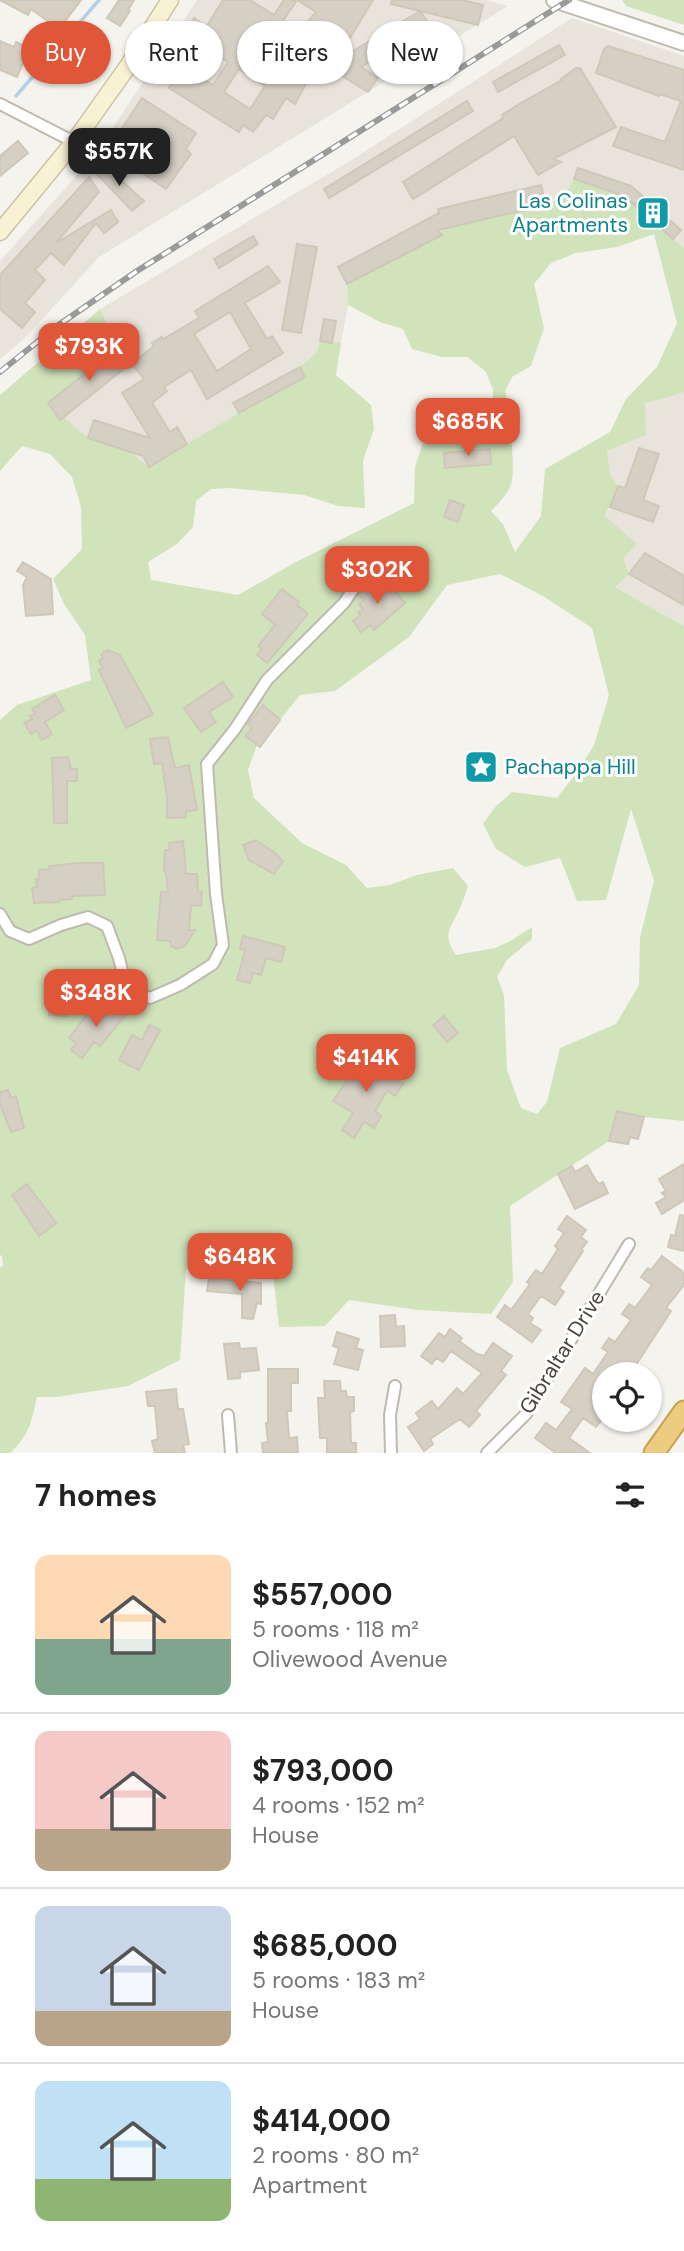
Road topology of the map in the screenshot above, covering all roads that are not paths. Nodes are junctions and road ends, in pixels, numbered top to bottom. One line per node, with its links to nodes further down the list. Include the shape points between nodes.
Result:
1 (170, 0): 5 (main road)
2 (554, 0): 3 (street)
3 (684, 43)
4 (0, 104): 5 (street)
5 (74, 142): 6 (main road)
6 (0, 232)
7 (363, 565): 8 (street, via 344,603 267,680 207,764 223,945 213,964 150,998 126,986 107,926 89,917 29,939 10,931)
8 (0, 914)
9 (629, 1244): 15 (street, Gibraltar Drive, via 526,1414)
10 (395, 1386): 14 (street)
11 (684, 1411): 16 (highway)
12 (228, 1415): 13 (street)
13 (231, 1453)
14 (391, 1453)
15 (487, 1453)
16 (654, 1453)

